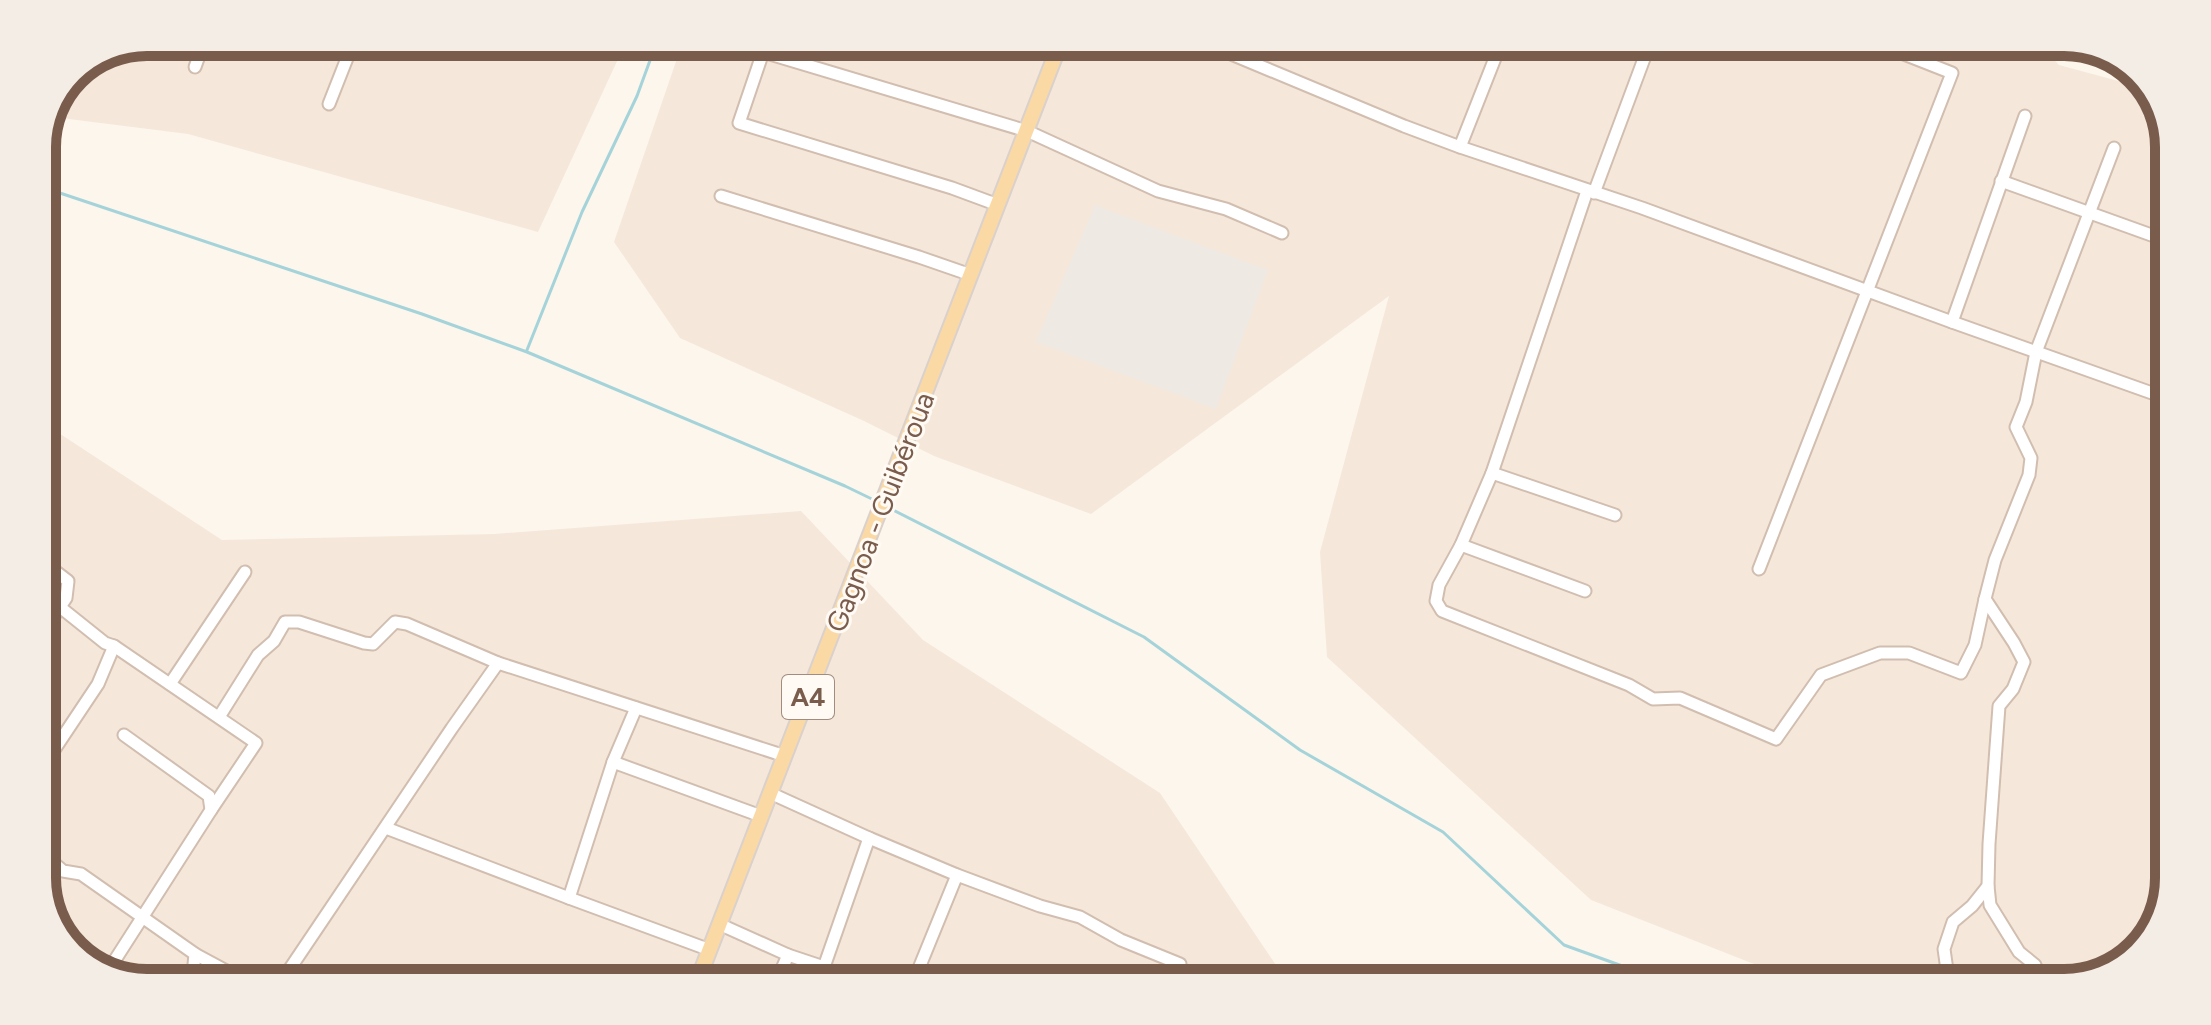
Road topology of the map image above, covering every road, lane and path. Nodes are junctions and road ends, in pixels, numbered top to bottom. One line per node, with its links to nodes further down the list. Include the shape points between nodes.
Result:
1 (199, 56): 10 (street)
2 (348, 56): 11 (street)
3 (761, 56): 19 (street, via 739,123)
4 (789, 56): 13 (street)
5 (1055, 56): 13 (main road, Gagnoa - Guibéroua / A4)
6 (1236, 56): 14 (street)
7 (1496, 56): 14 (street)
8 (1645, 56): 17 (street)
9 (1909, 56): 24 (street, via 1952,73)
10 (195, 67)
11 (329, 104)
12 (2025, 116): 16 (street)
13 (1027, 131): 19 (main road, Gagnoa - Guibéroua / A4); 21 (street, via 1158,191 1226,209)
14 (1460, 147): 17 (street)
15 (2114, 148): 20 (street)
16 (2001, 181): 20 (street); 25 (street)
17 (1590, 192): 24 (street); 28 (street)
18 (721, 196): 23 (street)
19 (998, 205): 23 (main road, Gagnoa - Guibéroua / A4)
20 (2089, 213): 22 (street); 26 (street)
21 (1282, 233)
22 (2155, 236)
23 (971, 275): 45 (main road, Gagnoa - Guibéroua / A4)
24 (1868, 291): 25 (street); 31 (street)
25 (1952, 322): 26 (street)
26 (2036, 352): 27 (street); 35 (street, via 2016,427 2031,458 2029,475)
27 (2155, 394)
28 (1492, 473): 29 (street); 30 (street)
29 (1615, 515)
30 (1461, 545): 34 (street); 35 (street, via 1439,585 1436,601 1442,611 1653,699 1680,698 1776,739 1821,675 1880,653 1909,653 1961,673 1975,645)
31 (1759, 569)
32 (56, 572): 36 (street, via 68,581)
33 (245, 572): 40 (street)
34 (1585, 591)
35 (1985, 599): 54 (street, via 2024,662 1999,706)
36 (60, 607): 37 (street); 38 (street)
37 (56, 613)
38 (114, 646): 40 (street); 44 (street, via 98,684)
39 (498, 663): 41 (street); 42 (street, via 407,624 395,622 373,644 285,622); 50 (street)
40 (170, 684): 42 (street)
41 (636, 708): 45 (street); 46 (street)
42 (219, 717): 48 (street, via 256,743)
43 (124, 735): 48 (street, via 209,796)
44 (56, 747)
45 (785, 756): 47 (main road, Gagnoa - Guibéroua / A4)
46 (613, 762): 49 (street); 55 (street)
47 (770, 793): 49 (main road, Gagnoa - Guibéroua / A4); 51 (street)
48 (211, 810): 56 (street)
49 (761, 816): 57 (main road, Gagnoa - Guibéroua / A4)
50 (386, 828): 55 (street); 66 (street)
51 (869, 838): 53 (street); 63 (street)
52 (56, 865): 56 (street, via 81,874)
53 (957, 875): 62 (street, via 1080,917); 70 (street)
54 (1988, 886): 71 (street, via 1953,922 1944,949); 72 (street, via 1990,905)
55 (569, 898): 58 (street)
56 (142, 918): 59 (street); 61 (street)
57 (719, 924): 58 (main road, Gagnoa - Guibéroua / A4); 60 (street)
58 (710, 950): 67 (main road, Gagnoa - Guibéroua / A4)
59 (195, 954): 64 (street); 65 (street)
60 (788, 955): 63 (street); 68 (street)
61 (113, 962)
62 (1180, 964)
63 (824, 967): 69 (street)
64 (194, 969)
65 (223, 969)
66 (290, 969)
67 (702, 969)
68 (782, 969)
69 (827, 969)
70 (919, 969)
71 (1947, 969)
72 (2036, 969)

